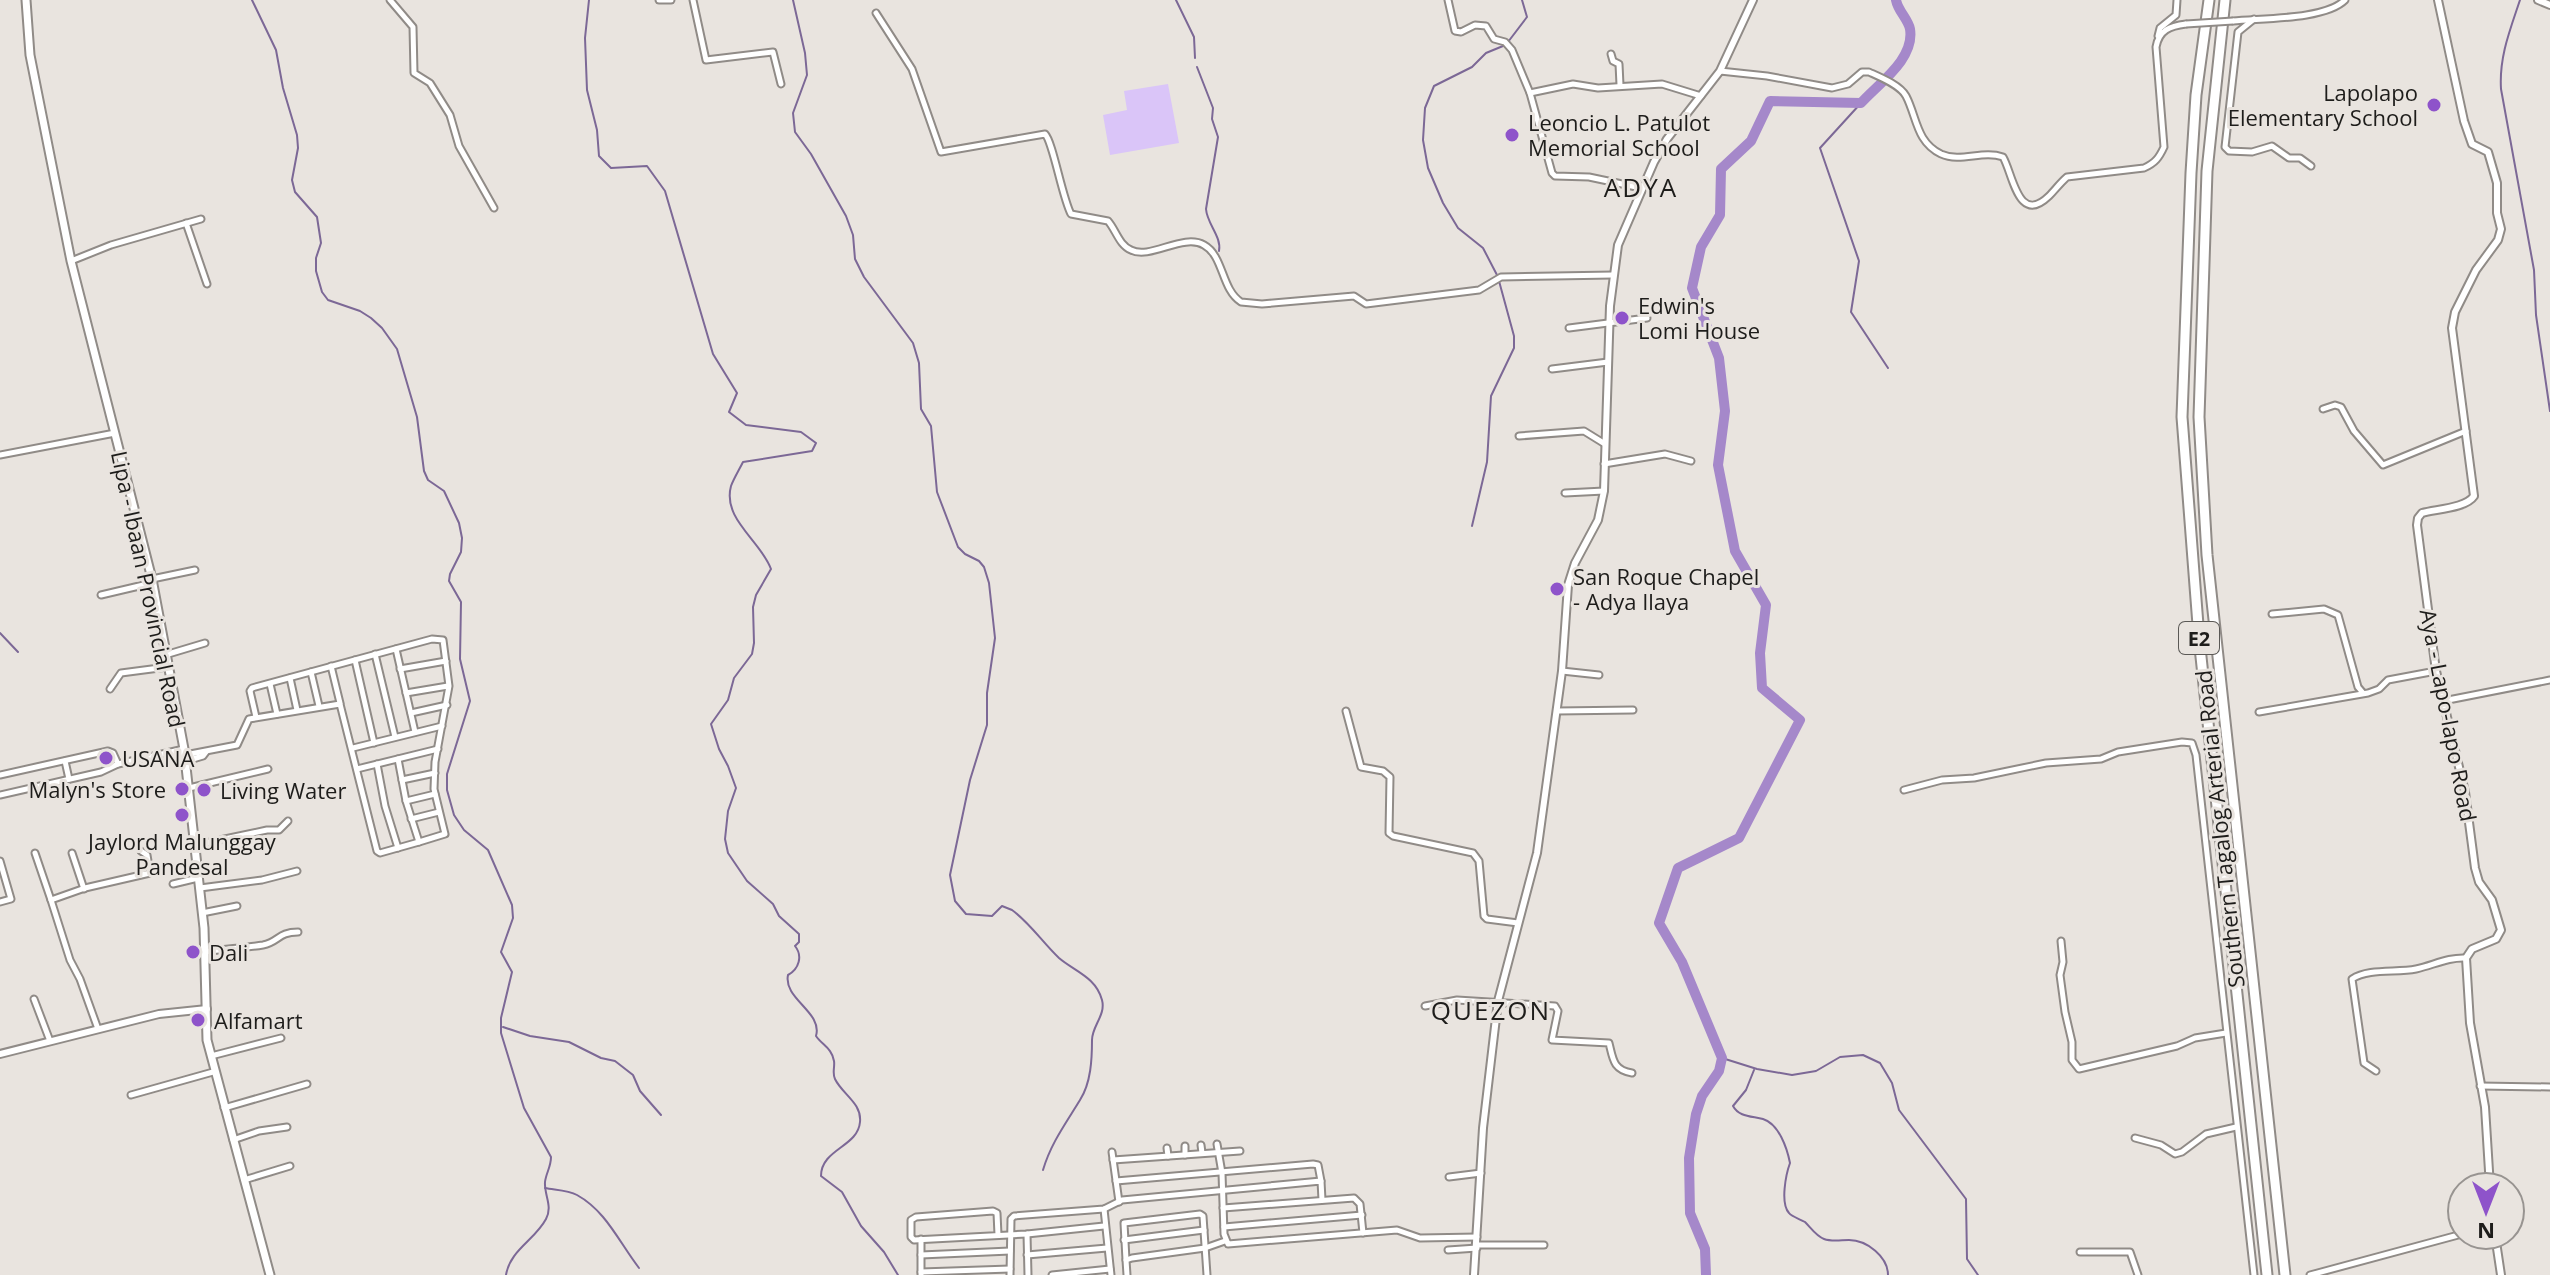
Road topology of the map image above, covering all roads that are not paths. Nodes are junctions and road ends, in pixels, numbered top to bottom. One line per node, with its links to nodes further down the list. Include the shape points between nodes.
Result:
1 (26, 0): 29 (main road, Lipa - Ibaan Provincial Road, via 30,55)
2 (390, 0): 26 (street, via 413,27 414,73 430,83 450,115 459,146)
3 (659, 0): 4 (street)
4 (671, 0)
5 (693, 0): 20 (street, via 706,60 773,52)
6 (1448, 0): 22 (street, via 1455,31 1486,26 1494,39 1512,50)
7 (1753, 0): 19 (street)
8 (2177, 0): 17 (street, via 2176,15 2160,28)
9 (2209, 0): 215 (highway, Southern Tagalog Arterial Road / E2, via 2196,95 2182,417 2199,638)
10 (2225, 0): 216 (highway, Southern Tagalog Arterial Road / E2, via 2207,171 2199,417 2207,555)
11 (2345, 0): 16 (street, via 2322,11)
12 (2438, 0): 38 (street, Aya - Lapo-lapo Road, via 2464,121 2472,144 2488,152 2495,170 2501,229 2455,312 2452,328)
13 (2538, 0): 14 (street)
14 (2550, 5)
15 (876, 13): 30 (street, via 912,69 941,152 1045,134 1071,214 1108,221 1128,249 1137,252 1202,244 1241,302 1354,296 1371,304 1479,290 1501,277)
16 (2254, 19): 17 (street, bridge, via 2186,24); 24 (street, via 2238,32 2225,147 2244,153 2272,146)
17 (2158, 37): 19 (street, via 2164,147 2160,157 2144,168 2067,177 2036,204 2018,197 2003,157 1956,158 1928,145 1905,93 1876,75 1862,72 1832,88)
18 (1611, 54): 21 (street, via 1619,64)
19 (1720, 71): 23 (street)
20 (781, 84)
21 (1620, 85): 22 (street, via 1566,85); 23 (street, via 1662,84)
22 (1530, 93): 25 (street, via 1555,176)
23 (1702, 96): 25 (street, via 1667,139)
24 (2311, 166)
25 (1641, 188): 30 (street, via 1618,245)
26 (494, 208)
27 (201, 219): 28 (street)
28 (186, 223): 29 (street); 31 (street)
29 (71, 261): 39 (main road, Lipa - Ibaan Provincial Road)
30 (1613, 275): 33 (street)
31 (207, 284)
32 (1647, 318): 33 (street)
33 (1610, 324): 34 (street); 35 (street)
34 (1569, 328)
35 (1608, 362): 36 (street); 41 (street)
36 (1552, 369)
37 (2323, 409): 38 (street, via 2341,407 2383,465)
38 (2466, 431): 61 (street, Aya - Lapo-lapo Road, via 2474,496 2463,505 2418,518)
39 (115, 433): 42 (street); 48 (main road, Lipa - Ibaan Provincial Road)
40 (1519, 436): 41 (street, via 1584,431)
41 (1605, 444): 44 (street)
42 (0, 455)
43 (1691, 461): 44 (street, via 1665,454)
44 (1604, 464): 45 (street)
45 (1604, 491): 46 (street); 60 (street, via 1598,520 1568,585)
46 (1565, 493)
47 (195, 570): 48 (street)
48 (152, 581): 49 (street); 54 (main road, Lipa - Ibaan Provincial Road)
49 (101, 595)
50 (2272, 614): 70 (street, via 2324,609 2338,615)
51 (205, 643): 54 (street)
52 (396, 649): 53 (street); 56 (street, via 443,640); 59 (street)
53 (375, 654): 55 (street); 85 (street)
54 (165, 655): 58 (main road, Lipa - Ibaan Provincial Road)
55 (355, 660): 57 (street); 86 (street)
56 (446, 661): 59 (street); 67 (street)
57 (331, 666): 62 (street); 72 (street)
58 (167, 667): 68 (street, via 121,673); 89 (main road, Lipa - Ibaan Provincial Road)
59 (400, 669): 69 (street)
60 (1562, 671): 63 (street); 78 (street)
61 (2436, 671): 70 (street, via 2388,680 2374,692); 71 (street, Aya - Lapo-lapo Road)
62 (311, 672): 64 (street); 74 (street)
63 (1599, 675)
64 (290, 678): 66 (street); 75 (street)
65 (2550, 680): 71 (street)
66 (270, 684): 81 (street); 82 (street, via 250,688)
67 (449, 686): 69 (street); 73 (street)
68 (110, 689)
69 (406, 693): 80 (street)
70 (2363, 693): 79 (street)
71 (2443, 701): 129 (street, Aya - Lapo-lapo Road, via 2479,882 2492,900 2501,930)
72 (340, 704): 74 (street); 87 (street)
73 (447, 705): 80 (street); 83 (street)
74 (319, 706): 75 (street)
75 (297, 710): 81 (street)
76 (1633, 710): 78 (street)
77 (1346, 711): 125 (street, via 1361,767 1390,777 1389,833 1473,853 1479,861 1484,916)
78 (1557, 711): 125 (street, via 1537,853)
79 (2259, 712)
80 (411, 713): 84 (street)
81 (277, 714): 82 (street)
82 (256, 717): 89 (street, via 248,720 239,744)
83 (442, 726): 84 (street); 88 (street)
84 (415, 732): 85 (street)
85 (395, 737): 86 (street)
86 (374, 743): 87 (street)
87 (353, 748): 95 (street)
88 (438, 749): 90 (street); 96 (street)
89 (187, 756): 92 (street, via 169,752); 100 (main road, Lipa - Ibaan Provincial Road)
90 (398, 759): 93 (street); 99 (street)
91 (65, 761): 92 (street, via 111,751); 97 (street); 98 (street)
92 (118, 764): 98 (street)
93 (377, 764): 95 (street); 110 (street)
94 (268, 769): 100 (street)
95 (357, 769): 110 (street, via 378,855)
96 (435, 773): 99 (street); 102 (street)
97 (0, 775)
98 (69, 779): 103 (street)
99 (402, 780): 104 (street)
100 (189, 788): 109 (main road, Lipa - Ibaan Provincial Road)
101 (1904, 790): 135 (street, via 2192,743)
102 (435, 794): 104 (street); 105 (street)
103 (0, 795)
104 (406, 801): 106 (street)
105 (439, 812): 106 (street); 108 (street, via 445,834)
106 (411, 819): 108 (street)
107 (288, 821): 109 (street, via 279,830)
108 (419, 842): 110 (street)
109 (196, 845): 116 (main road, Lipa - Ibaan Provincial Road)
110 (398, 848)
111 (141, 851): 120 (street, via 147,855 150,873)
112 (35, 853): 121 (street)
113 (72, 853): 120 (street)
114 (0, 863): 117 (street)
115 (297, 871): 119 (street)
116 (199, 878): 118 (street); 119 (main road, Lipa - Ibaan Provincial Road)
117 (3, 882): 122 (street, via 11,899)
118 (173, 884)
119 (200, 888): 124 (main road, Lipa - Ibaan Provincial Road)
120 (84, 889): 121 (street)
121 (51, 900): 134 (street)
122 (0, 902)
123 (237, 906): 124 (street)
124 (202, 913): 128 (main road, Lipa - Ibaan Provincial Road)
125 (1518, 923): 131 (street)
126 (298, 932): 128 (street, via 283,933 262,945)
127 (2061, 941): 135 (street, via 2065,1012 2072,1060 2079,1069)
128 (204, 952): 133 (main road, Lipa - Ibaan Provincial Road)
129 (2466, 958): 140 (street, via 2352,979 2364,1063); 144 (street)
130 (34, 999): 137 (street)
131 (1498, 1001): 132 (street); 142 (street, via 1558,1007 1552,1040 1609,1043 1614,1065); 170 (street)
132 (1425, 1006)
133 (207, 1009): 134 (street); 139 (main road, Lipa - Ibaan Provincial Road)
134 (98, 1029): 137 (street)
135 (2226, 1033): 149 (street)
136 (281, 1038): 139 (street)
137 (50, 1041): 138 (street)
138 (0, 1054)
139 (210, 1056): 141 (main road, Lipa - Ibaan Provincial Road)
140 (2376, 1071)
141 (213, 1072): 146 (street); 147 (main road, Lipa - Ibaan Provincial Road)
142 (1632, 1073)
143 (307, 1084): 147 (street)
144 (2480, 1086): 145 (street); 168 (street)
145 (2550, 1087)
146 (131, 1095)
147 (223, 1108): 151 (main road, Lipa - Ibaan Provincial Road)
148 (287, 1127): 151 (street)
149 (2236, 1127): 150 (street, via 2206,1134 2175,1154); 214 (street)
150 (2135, 1138)
151 (232, 1140): 172 (main road, Lipa - Ibaan Provincial Road)
152 (1217, 1144): 160 (street)
153 (1201, 1145): 161 (street)
154 (1185, 1146): 162 (street)
155 (1167, 1148): 163 (street)
156 (1147, 1149): 164 (street)
157 (1130, 1151): 165 (street)
158 (1240, 1151): 160 (street)
159 (1112, 1152): 166 (street)
160 (1218, 1152): 161 (street); 169 (street)
161 (1202, 1153): 162 (street)
162 (1185, 1155): 163 (street)
163 (1168, 1156): 164 (street)
164 (1148, 1157): 165 (street)
165 (1130, 1158): 166 (street)
166 (1113, 1160): 173 (street)
167 (290, 1166): 172 (street)
168 (2489, 1171)
169 (1222, 1173): 173 (street); 174 (street, via 1313,1164 1318,1165); 175 (street)
170 (1482, 1173): 171 (street); 188 (street)
171 (1449, 1177)
172 (244, 1180): 207 (main road, Lipa - Ibaan Provincial Road)
173 (1116, 1181): 177 (street)
174 (1321, 1181): 175 (street); 176 (street)
175 (1223, 1191): 177 (street); 178 (street)
176 (1322, 1200): 178 (street); 180 (street, via 1354,1198)
177 (1119, 1202): 179 (street)
178 (1223, 1208): 182 (street)
179 (1104, 1209): 181 (street); 187 (street, via 1014,1216)
180 (1362, 1215): 182 (street); 184 (street)
181 (1104, 1226): 185 (street); 195 (street)
182 (1224, 1227): 192 (street)
183 (1204, 1230): 191 (street); 191 (street, via 1200,1214 1128,1221); 196 (street)
184 (1363, 1233): 188 (street, via 1397,1230 1420,1238); 192 (street)
185 (1027, 1234): 187 (street); 202 (street)
186 (998, 1235): 187 (street); 190 (street); 190 (street, via 993,1211 914,1217 911,1237)
187 (1010, 1236): 198 (street)
188 (1478, 1237): 194 (street)
189 (2446, 1238): 217 (street)
190 (921, 1239): 201 (street)
191 (1124, 1240): 203 (street)
192 (1225, 1241): 196 (street)
193 (1544, 1245): 194 (street)
194 (1477, 1246): 197 (street); 212 (street)
195 (1107, 1248): 202 (street); 205 (street)
196 (1205, 1248): 203 (street); 211 (street)
197 (1448, 1250)
198 (1010, 1251): 201 (street); 204 (street)
199 (2497, 1251): 218 (street)
200 (2080, 1252): 213 (street, via 2130,1252)
201 (921, 1255): 206 (street)
202 (1027, 1255): 208 (street)
203 (1126, 1260): 210 (street)
204 (1010, 1272): 206 (street)
205 (1111, 1272): 209 (street)
206 (921, 1273)
207 (270, 1275)
208 (1028, 1275)
209 (1052, 1275)
210 (1127, 1275)
211 (1207, 1275)
212 (1474, 1275)
213 (2138, 1275)
214 (2254, 1275)
215 (2267, 1275)
216 (2285, 1275)
217 (2310, 1275)
218 (2501, 1275)

